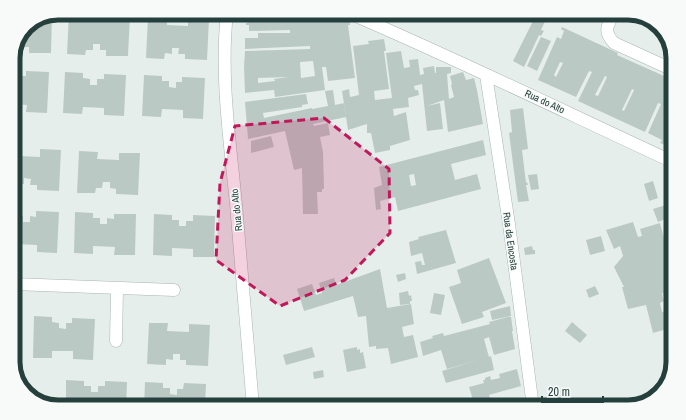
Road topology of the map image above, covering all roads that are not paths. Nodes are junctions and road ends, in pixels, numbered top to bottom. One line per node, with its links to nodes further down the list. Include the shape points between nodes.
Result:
1 (227, 20): 11 (street, Rua do Alto, via 225,72 228,125)
2 (366, 20): 5 (street, Rua do Alto)
3 (610, 20): 4 (street, via 607,31 614,43)
4 (666, 67)
5 (486, 74): 6 (street, Rua do Alto); 12 (street, Rua da Encosta)
6 (666, 159)
7 (20, 284): 8 (street)
8 (117, 289): 9 (street); 10 (street)
9 (174, 290)
10 (116, 341)
11 (252, 400)
12 (532, 400)

